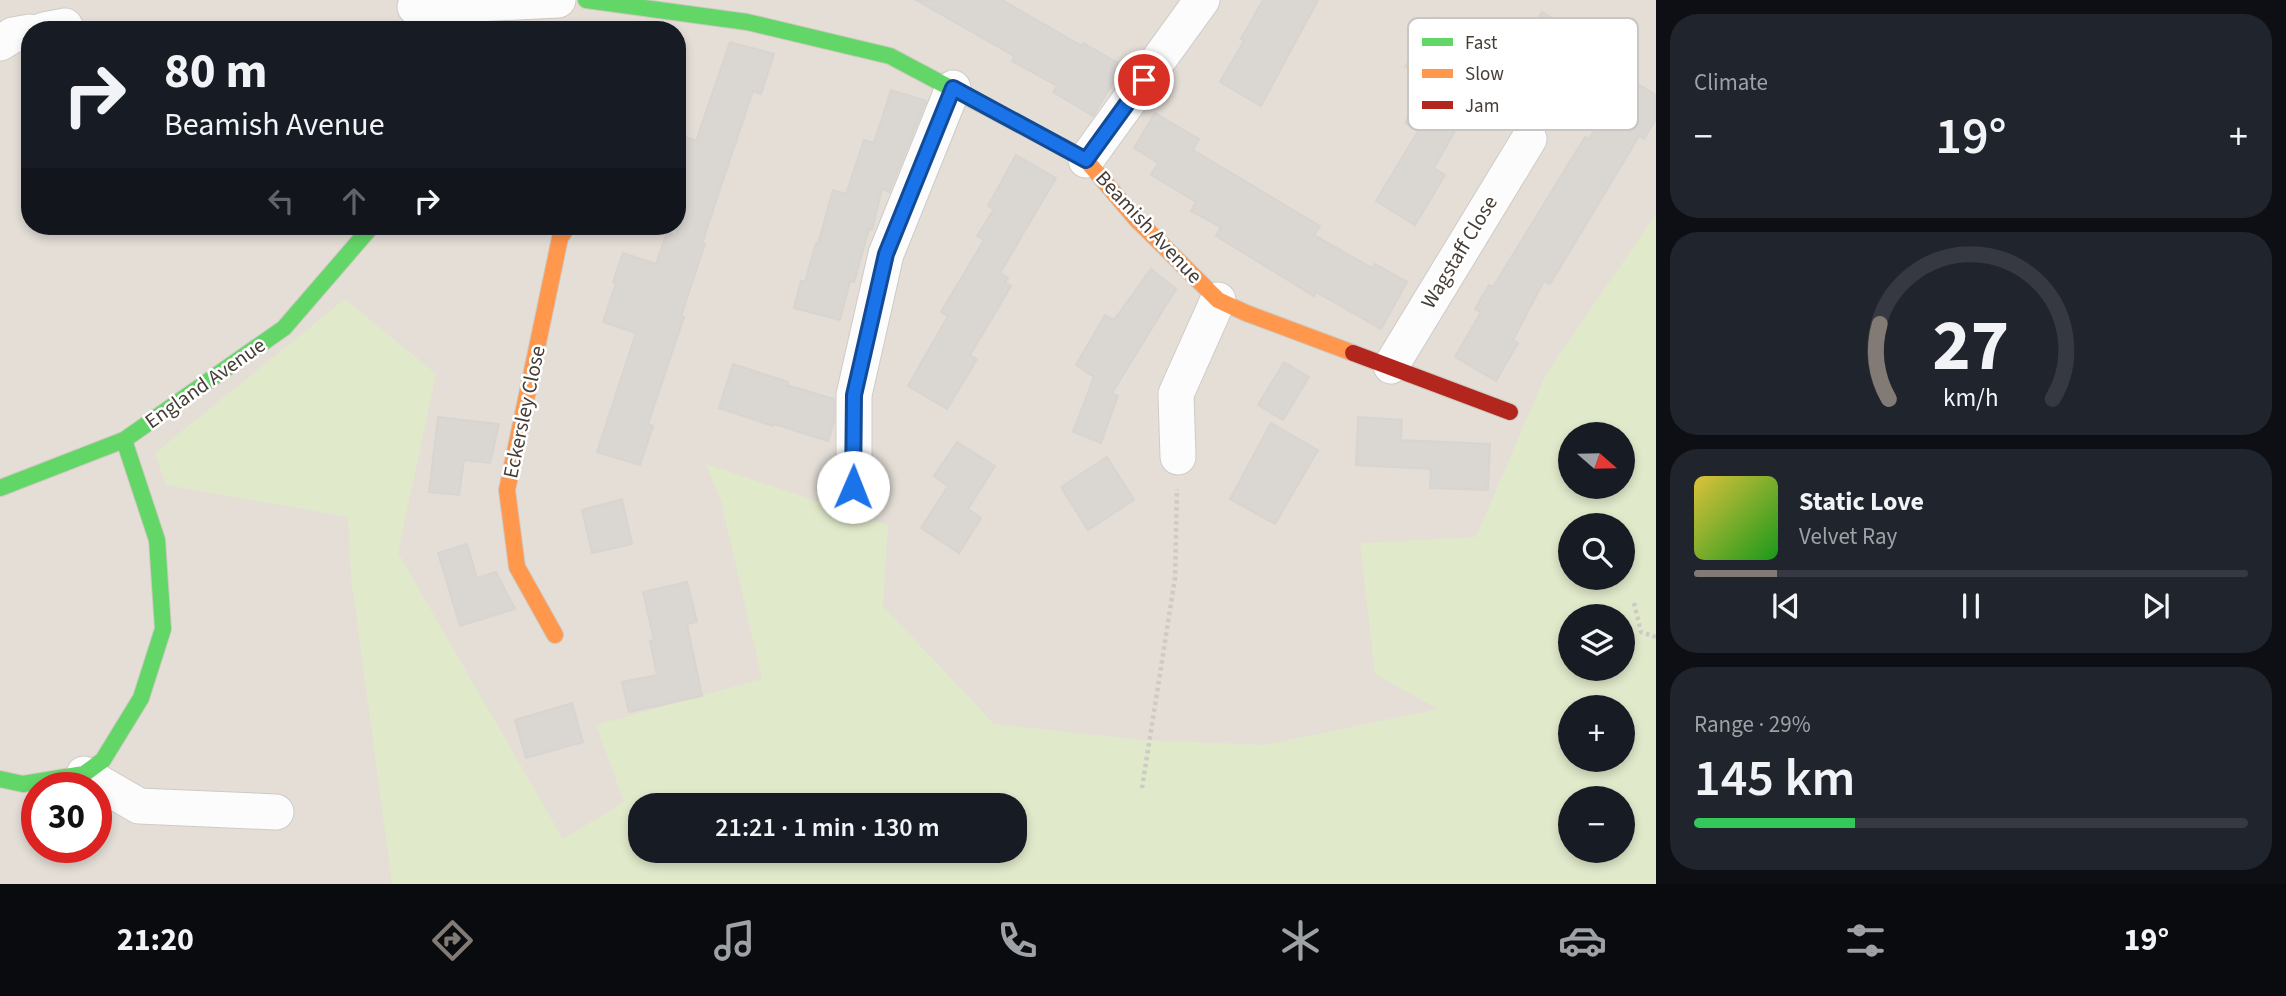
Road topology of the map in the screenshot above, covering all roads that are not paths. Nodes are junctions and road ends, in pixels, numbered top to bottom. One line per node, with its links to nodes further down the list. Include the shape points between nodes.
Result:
1 (558, 0): 4 (street)
2 (586, 0): 5 (street, Beamish Avenue)
3 (1202, 0): 10 (street)
4 (416, 12)
5 (670, 20): 8 (street, Beamish Avenue, via 747,22 890,57)
6 (21, 34): 7 (street)
7 (0, 43)
8 (953, 88): 10 (street, Beamish Avenue); 18 (street, via 886,254 854,395)
9 (1529, 139): 14 (street, Wagstaff Close)
10 (1086, 160): 13 (street, Beamish Avenue, via 1136,219)
11 (364, 235): 16 (street, England Avenue, via 284,328)
12 (562, 235): 20 (street, Eckersley Close, via 507,490 517,567)
13 (1219, 300): 14 (street, Beamish Avenue); 17 (street, via 1176,394)
14 (1391, 366): 15 (street, Beamish Avenue)
15 (1510, 412)
16 (124, 440): 19 (street, England Avenue); 21 (street, via 157,540 163,629 141,698 103,760)
17 (1178, 457)
18 (853, 487)
19 (0, 488)
20 (555, 635)
21 (87, 772)
22 (0, 779): 23 (street)
23 (21, 784)
24 (112, 790): 25 (street, via 139,806)
25 (275, 812)

